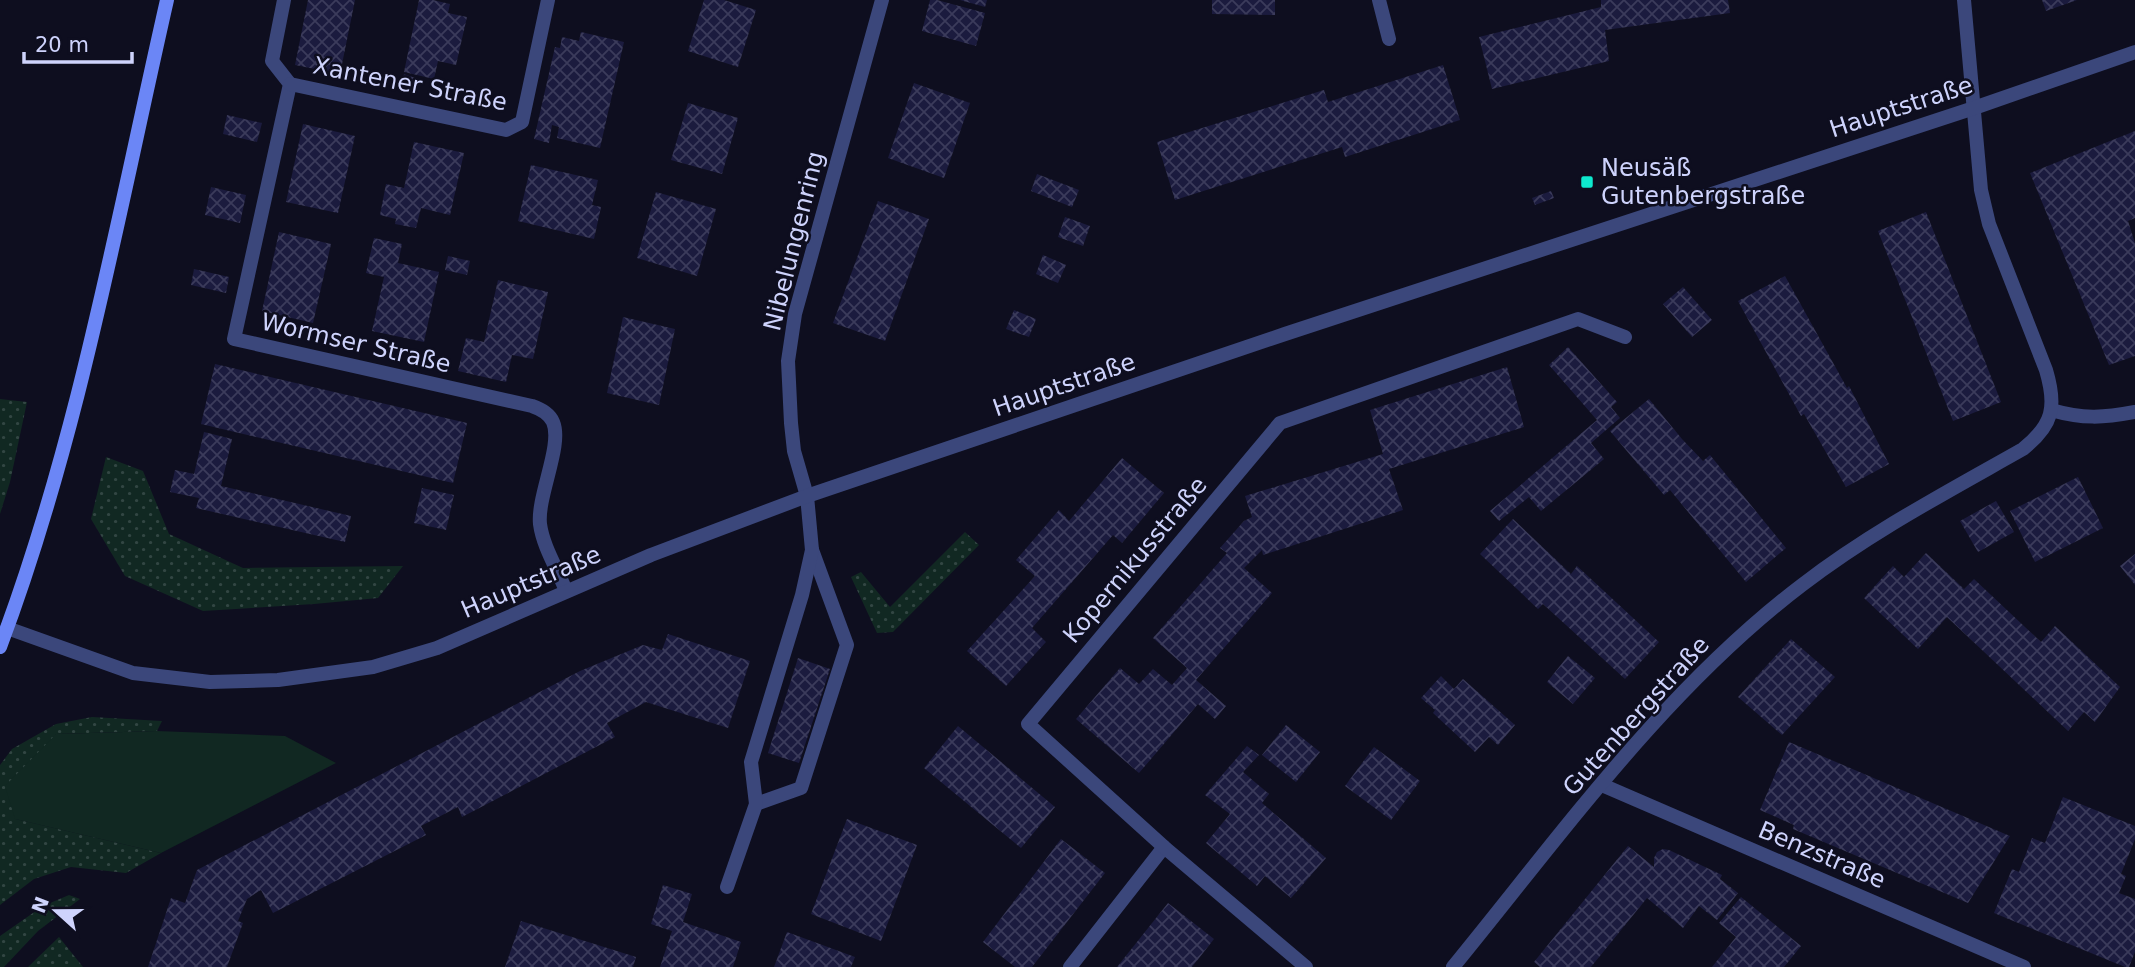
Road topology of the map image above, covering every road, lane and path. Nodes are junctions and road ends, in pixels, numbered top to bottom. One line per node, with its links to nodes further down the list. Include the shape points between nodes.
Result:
1 (166, 0): 17 (main road, via 84,369 40,526)
2 (284, 0): 9 (street, via 272,61)
3 (548, 0): 9 (street, Xantener Straße, via 522,122 506,130)
4 (882, 0): 14 (street, Nibelungenring, via 795,314 788,361 791,423)
5 (1379, 0): 7 (street)
6 (1964, 0): 10 (street)
7 (1389, 39)
8 (2135, 52): 10 (street, Hauptstraße)
9 (290, 84): 16 (street, Wormser Straße, via 234,339 532,406 548,414 556,436 540,525)
10 (1974, 108): 12 (street, via 1981,190 1989,224 2046,370); 14 (street, Hauptstraße)
11 (1625, 337): 21 (street, Kopernikusstraße, via 1578,319 1280,422 1028,724)
12 (2051, 410): 13 (street, via 2087,418); 19 (street, Gutenbergstraße, via 2043,431 2023,449 1898,519 1801,585 1701,672)
13 (2135, 412)
14 (807, 496): 15 (street, Nibelungenring); 16 (street, Hauptstraße)
15 (811, 550): 20 (street, via 802,595 751,762); 20 (street, via 847,645 801,788)
16 (566, 591): 17 (street, Hauptstraße, via 430,650 373,667 278,680 210,682 133,673)
17 (4, 627): 18 (main road)
18 (0, 647)
19 (1602, 785): 25 (street, Gutenbergstraße); 26 (street, Benzstraße)
20 (756, 804): 22 (street)
21 (1164, 847): 23 (street); 24 (street, Kopernikusstraße)
22 (727, 887)
23 (1070, 967)
24 (1306, 967)
25 (1453, 967)
26 (2024, 967)

